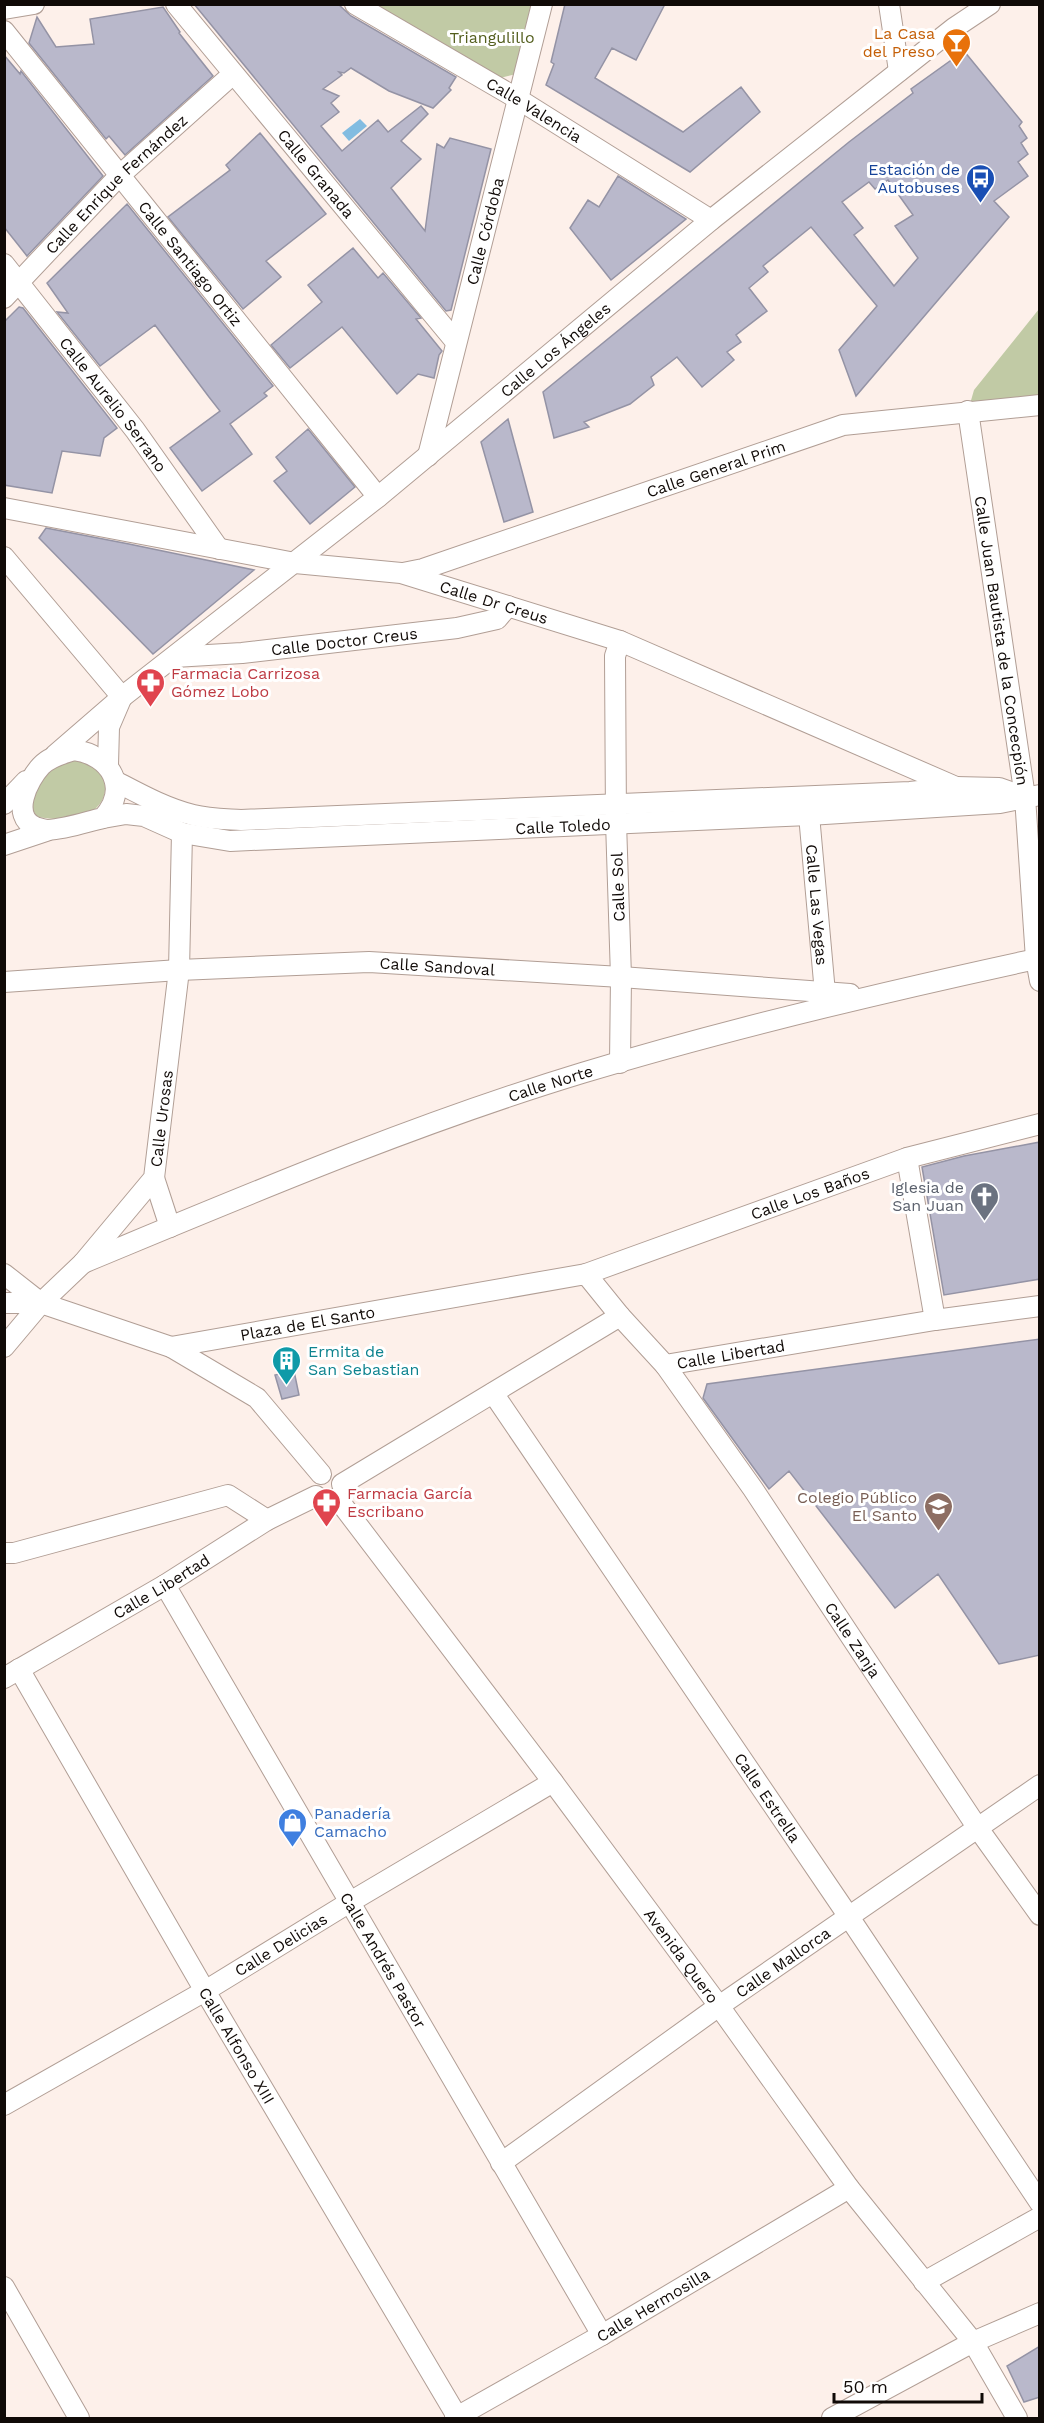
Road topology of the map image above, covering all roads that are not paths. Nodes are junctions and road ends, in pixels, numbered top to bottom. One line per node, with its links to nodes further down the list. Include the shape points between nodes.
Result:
1 (34, 4): 7 (street)
2 (176, 4): 10 (street, Calle Granada)
3 (355, 4): 11 (street, Calle Valencia)
4 (542, 4): 11 (street, Calle Córdoba)
5 (889, 4): 9 (street)
6 (990, 4): 9 (street, Calle Los Ángeles)
7 (5, 8)
8 (4, 31): 12 (street, Calle Santiago Ortiz)
9 (899, 71): 13 (street, Calle Los Ángeles)
10 (233, 74): 12 (street, Calle Enrique Fernández); 17 (street, Calle Granada)
11 (518, 99): 13 (street, Calle Valencia); 17 (street, Calle Córdoba)
12 (119, 176): 15 (street, Calle Enrique Fernández); 21 (street, Calle Santiago Ortiz)
13 (711, 220): 20 (street, Calle Los Ángeles)
14 (4, 264): 15 (street, Calle Aurelio Serrano)
15 (19, 283): 16 (street, Calle Enrique Fernández); 23 (street, Calle Aurelio Serrano, via 135,430)
16 (4, 298)
17 (456, 342): 20 (street, Calle Córdoba)
18 (1040, 405): 19 (street, Calle General Prim)
19 (968, 411): 26 (street, Calle General Prim, via 843,425 435,565); 34 (street, Calle Juan Bautista de la Concecpión)
20 (428, 456): 21 (street, Calle Los Ángeles)
21 (378, 497): 25 (street, Calle Los Ángeles)
22 (4, 508): 23 (street, Calle Dr Creus)
23 (219, 549): 25 (street, Calle Dr Creus)
24 (4, 557): 30 (street)
25 (295, 563): 26 (street, Calle Dr Creus); 29 (street, Calle Los Ángeles)
26 (401, 573): 27 (street, Calle Dr Creus)
27 (508, 606): 28 (street, Calle Dr Creus); 29 (street, Calle Doctor Creus, via 497,619 457,628)
28 (620, 641): 33 (street, Calle Dr Creus); 36 (street, Calle Sol, via 615,656)
29 (174, 657): 30 (street, Calle Los Ángeles)
30 (122, 697): 31 (street, Calle Los Ángeles); 32 (street, Calle Los Ángeles, via 109,727)
31 (48, 761): 32 (street, via 74,750 82,751 95,756); 35 (street, Calle Los Ángeles); 39 (street, via 22,800 21,808 25,819)
32 (111, 773): 36 (street, Calle Toledo, via 148,798 180,811 241,820); 38 (street, via 115,800)
33 (956, 787): 34 (street, Calle Toledo, via 999,788); 36 (street, Calle Toledo)
34 (1032, 796): 37 (street, Calle Toledo, via 1000,804); 42 (street, Calle Juan Bautista de la Concecpión)
35 (4, 804)
36 (616, 813): 37 (street, Calle Toledo); 40 (street, Calle Toledo, via 230,841); 44 (street, Calle Sol)
37 (808, 815): 47 (street, Calle Las Vegas)
38 (103, 818): 39 (street); 40 (street, Calle Toledo, via 144,816)
39 (46, 831): 41 (street)
40 (182, 833): 43 (street, Calle Urosas)
41 (4, 844)
42 (1036, 958): 45 (street, Calle Juan Bautista de la Concecpión); 48 (street, Calle Norte)
43 (179, 970): 44 (street, Calle Sandoval, via 369,962); 46 (street, Calle Sandoval); 52 (street, Calle Urosas)
44 (621, 977): 47 (street, Calle Sandoval); 49 (street, Calle Sol)
45 (1040, 981)
46 (4, 982)
47 (825, 993): 48 (street, Calle Sandoval)
48 (868, 995): 49 (street, Calle Norte)
49 (620, 1063): 53 (street, Calle Norte, via 361,1149)
50 (1040, 1124): 51 (street, Calle Los Baños)
51 (907, 1158): 56 (street, Calle Los Baños); 61 (street)
52 (154, 1178): 53 (street); 54 (street, Calle Urosas)
53 (170, 1227): 54 (street, Calle Norte)
54 (83, 1263): 58 (street, Calle Urosas)
55 (4, 1274): 58 (street)
56 (586, 1274): 60 (street); 63 (street, Plaza de El Santo)
57 (4, 1303): 58 (street)
58 (41, 1303): 62 (street, Calle Urosas); 63 (street)
59 (1040, 1306): 61 (street, Calle Libertad)
60 (620, 1316): 64 (street, Calle Libertad); 65 (street)
61 (935, 1320): 64 (street, Calle Libertad)
62 (4, 1347)
63 (171, 1347): 66 (street, via 257,1398)
64 (665, 1365): 75 (street, Calle Zanja, via 753,1489)
65 (493, 1393): 67 (street); 78 (street, Calle Estrella)
66 (321, 1474): 67 (street, via 335,1474); 68 (street, via 314,1485)
67 (340, 1491): 68 (street, via 327,1502); 73 (street, Avenida Quero)
68 (316, 1496): 69 (street, Calle Libertad)
69 (267, 1520): 70 (street, via 228,1495); 71 (street, Calle Libertad)
70 (4, 1553)
71 (165, 1585): 72 (street, Calle Libertad); 76 (street, Calle Andrés Pastor)
72 (12, 1674): 79 (street, Calle Alfonso XIII)
73 (554, 1782): 76 (street, Calle Delicias); 80 (street, Avenida Quero)
74 (1040, 1785): 75 (street, Calle Mallorca)
75 (977, 1827): 77 (street, Calle Zanja); 78 (street, Calle Mallorca)
76 (350, 1902): 79 (street, Calle Delicias); 82 (street, Calle Andrés Pastor)
77 (1040, 1915)
78 (849, 1917): 80 (street, Calle Mallorca); 84 (street, Calle Estrella)
79 (205, 1991): 81 (street, Calle Delicias); 93 (street, Calle Alfonso XIII)
80 (719, 2006): 82 (street, Calle Mallorca); 83 (street, Avenida Quero)
81 (4, 2105)
82 (501, 2163): 89 (street, Calle Andrés Pastor)
83 (849, 2188): 86 (street, Avenida Quero); 89 (street, Calle Hermosilla)
84 (1040, 2203)
85 (1040, 2217): 86 (street)
86 (924, 2282): 90 (street, Avenida Quero)
87 (4, 2288): 92 (street)
88 (1040, 2313): 90 (street)
89 (602, 2335): 93 (street, Calle Hermosilla)
90 (973, 2342): 91 (street); 95 (street, Avenida Quero)
91 (865, 2412): 94 (street)
92 (79, 2418)
93 (457, 2418)
94 (832, 2418)
95 (1017, 2418)

